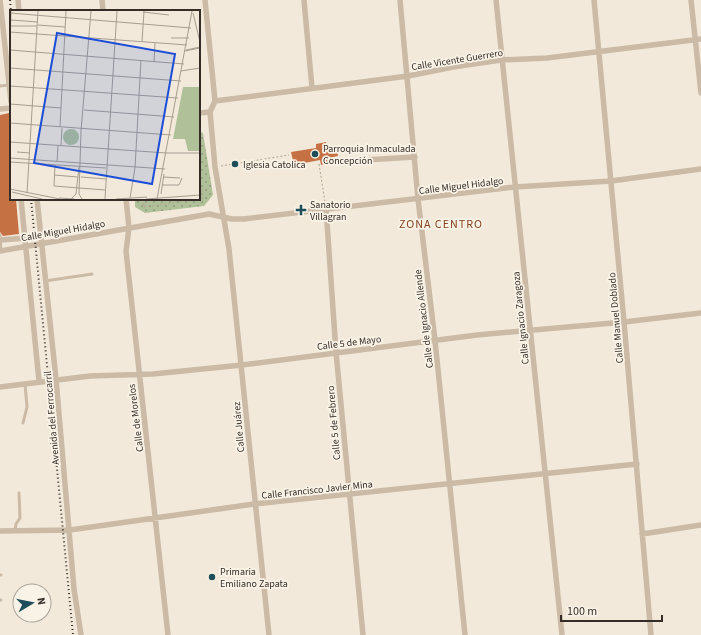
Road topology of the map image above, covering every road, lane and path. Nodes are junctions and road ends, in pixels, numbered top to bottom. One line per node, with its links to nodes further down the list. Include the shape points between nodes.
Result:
1 (0, 0): 16 (street)
2 (18, 0): 10 (street)
3 (102, 0): 11 (street)
4 (205, 0): 21 (street)
5 (304, 0): 18 (street)
6 (400, 0): 15 (street, Calle de Ignacio Allende)
7 (496, 0): 14 (street, Calle Ignacio Zaragoza)
8 (594, 0): 13 (street, Calle Manuel Doblado)
9 (691, 0): 12 (street)
10 (19, 10)
11 (103, 10)
12 (698, 40): 13 (street, Calle Vicente Guerrero); 20 (street)
13 (598, 52): 14 (street, Calle Vicente Guerrero); 33 (street, Calle Manuel Doblado)
14 (501, 60): 15 (street, Calle Vicente Guerrero); 34 (street, Calle Ignacio Zaragoza)
15 (408, 76): 18 (street, Calle Vicente Guerrero); 27 (street, Calle de Ignacio Allende)
16 (9, 85): 17 (lane); 19 (street)
17 (0, 86)
18 (312, 88): 21 (street, Calle Vicente Guerrero)
19 (10, 94)
20 (701, 94)
21 (215, 101): 24 (street)
22 (10, 108): 23 (street)
23 (0, 109)
24 (210, 112): 25 (street); 30 (street, Calle Juárez)
25 (200, 113)
26 (289, 155): 30 (path)
27 (415, 157): 28 (street); 38 (street, Calle de Ignacio Allende)
28 (365, 160)
29 (319, 164): 47 (path)
30 (215, 166): 48 (street, Calle Juárez)
31 (701, 169): 33 (street, Calle Miguel Hidalgo)
32 (200, 177): 36 (path)
33 (611, 181): 34 (street, Calle Miguel Hidalgo); 60 (street, Calle Manuel Doblado)
34 (515, 187): 38 (street, Calle Miguel Hidalgo); 61 (street, Calle Ignacio Zaragoza)
35 (200, 196): 36 (path)
36 (203, 198): 37 (path)
37 (200, 199)
38 (418, 199): 47 (street, Calle Miguel Hidalgo); 62 (street, Calle de Ignacio Allende)
39 (21, 200): 52 (street, Avenida del Ferrocarril)
40 (37, 200): 51 (street, Avenida del Ferrocarril)
41 (126, 200): 49 (street, Calle de Morelos)
42 (143, 200): 46 (path)
43 (148, 200): 46 (path)
44 (190, 200): 45 (path)
45 (173, 202): 46 (path)
46 (144, 207)
47 (326, 208): 48 (street, Calle Miguel Hidalgo, via 244,219); 63 (street, Calle 5 de Febrero)
48 (223, 217): 49 (street, Calle Miguel Hidalgo, via 209,214); 64 (street, Calle Juárez)
49 (129, 228): 54 (street, Calle Miguel Hidalgo); 65 (street, Calle de Morelos, via 126,251)
50 (0, 235): 53 (lane)
51 (40, 237): 52 (street, Calle Miguel Hidalgo); 54 (street, Avenida del Ferrocarril)
52 (25, 238): 53 (street, Calle Miguel Hidalgo); 55 (street, Avenida del Ferrocarril)
53 (0, 240): 56 (lane)
54 (41, 243): 55 (street, Calle Miguel Hidalgo); 58 (street, Avenida del Ferrocarril)
55 (26, 246): 56 (street, Calle Miguel Hidalgo); 67 (street, Avenida del Ferrocarril)
56 (1, 251)
57 (92, 274): 58 (lane)
58 (45, 281): 66 (street, Avenida del Ferrocarril)
59 (701, 313): 60 (street, Calle 5 de Mayo)
60 (624, 322): 61 (street, Calle 5 de Mayo); 71 (street, Calle Manuel Doblado)
61 (530, 329): 62 (street, Calle 5 de Mayo); 72 (street, Calle Ignacio Zaragoza)
62 (435, 340): 63 (street, Calle 5 de Mayo); 73 (street, Calle de Ignacio Allende)
63 (336, 352): 64 (street, Calle 5 de Mayo); 75 (street, Calle 5 de Febrero)
64 (242, 366): 65 (street, Calle 5 de Mayo); 76 (street, Calle Juárez)
65 (139, 374): 66 (street, Calle 5 de Mayo); 77 (street, Calle de Morelos)
66 (56, 379): 67 (street, Calle 5 de Mayo); 81 (street, Avenida del Ferrocarril)
67 (39, 381): 68 (street, Calle 5 de Mayo)
68 (25, 384): 69 (street, Calle 5 de Mayo); 70 (lane, via 27,407)
69 (0, 387)
70 (23, 423)
71 (637, 464): 72 (street, Calle Francisco Javier Mina); 82 (street, Calle Manuel Doblado)
72 (545, 474): 73 (street, Calle Francisco Javier Mina); 88 (street, Calle Ignacio Zaragoza)
73 (450, 483): 75 (street, Calle Francisco Javier Mina); 87 (street, Calle de Ignacio Allende)
74 (20, 493): 80 (lane, via 20,518)
75 (349, 495): 76 (street, Calle Francisco Javier Mina); 86 (street, Calle 5 de Febrero)
76 (254, 504): 77 (street, Calle Francisco Javier Mina); 85 (street, Calle Juárez)
77 (156, 519): 81 (street, Calle Francisco Javier Mina); 84 (street, Calle de Morelos)
78 (701, 525): 82 (street)
79 (0, 530): 80 (street, Calle Francisco Javier Mina)
80 (15, 530): 81 (street, Calle Francisco Javier Mina)
81 (70, 530): 83 (street, Avenida del Ferrocarril, via 74,589)
82 (642, 534): 89 (street, Calle Manuel Doblado)
83 (81, 635)
84 (168, 635)
85 (269, 635)
86 (363, 635)
87 (465, 635)
88 (562, 635)
89 (651, 635)

